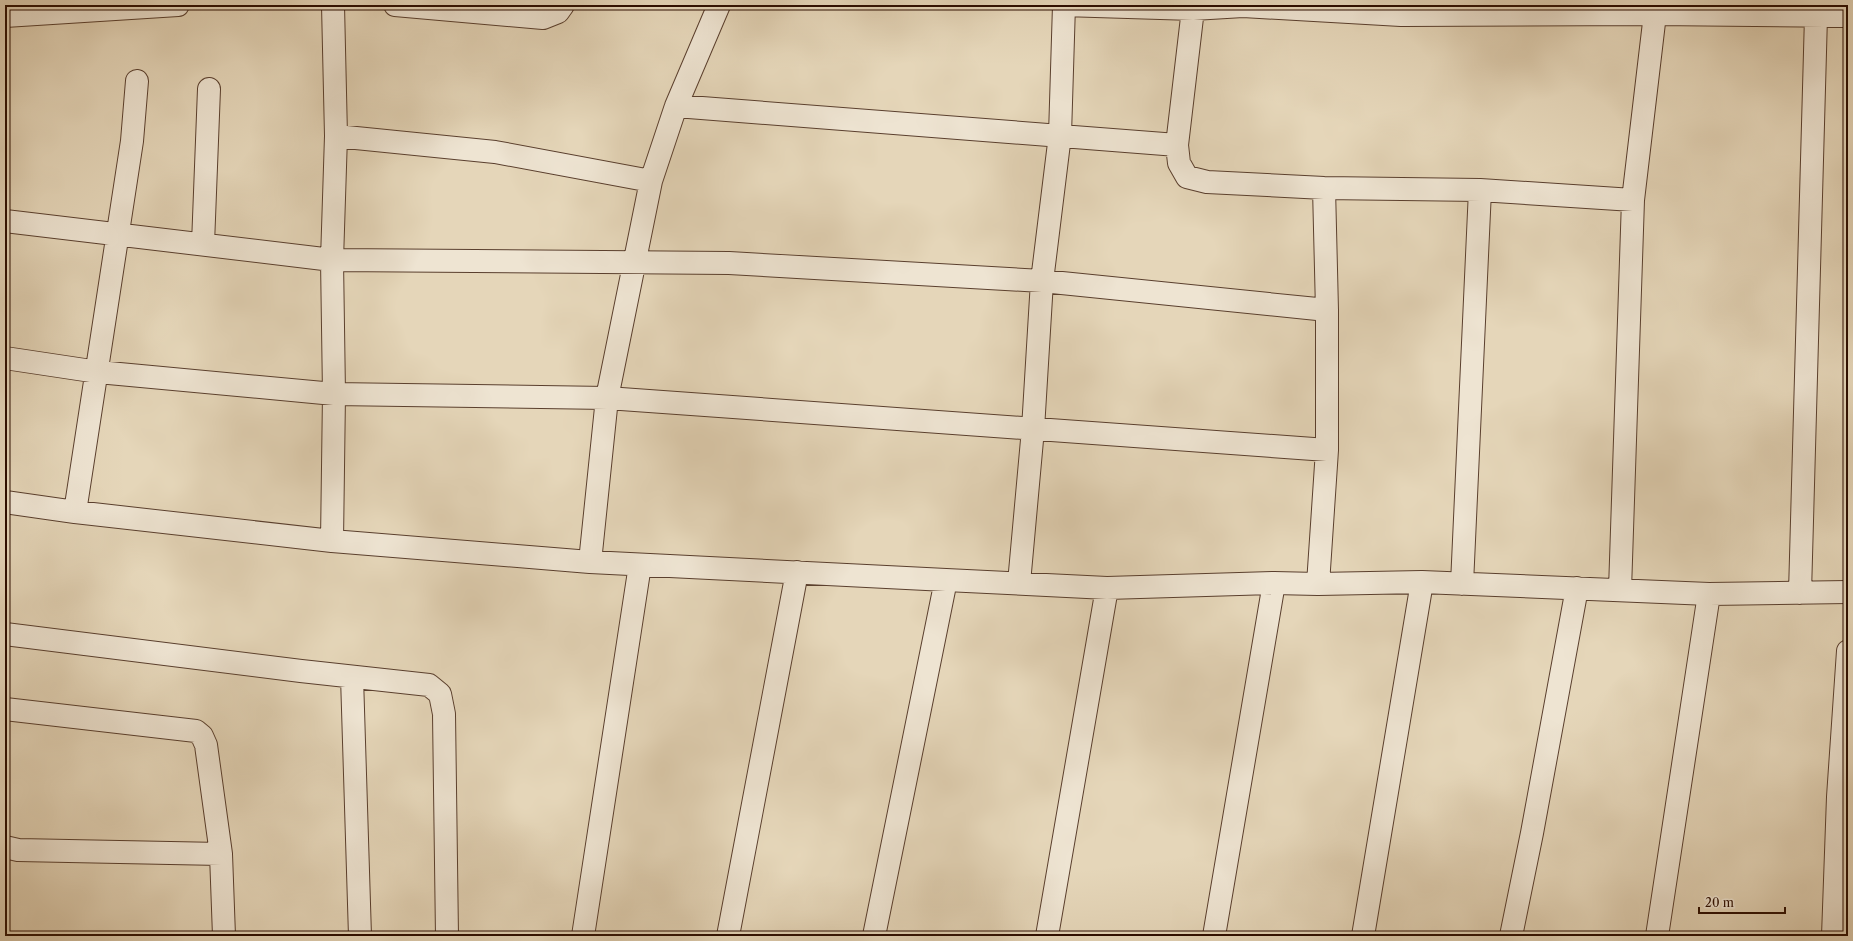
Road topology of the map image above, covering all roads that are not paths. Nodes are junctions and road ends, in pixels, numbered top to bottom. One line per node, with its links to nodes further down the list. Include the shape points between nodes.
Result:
1 (178, 5): 12 (street)
2 (334, 5): 19 (street)
3 (395, 5): 4 (street, via 543,18 558,12)
4 (563, 5)
5 (719, 5): 17 (street)
6 (1064, 5): 8 (street); 18 (street)
7 (1252, 6): 8 (street); 9 (street)
8 (1193, 9): 20 (street)
9 (1401, 10): 10 (street)
10 (1573, 10): 11 (street)
11 (1655, 14): 13 (street); 24 (street)
12 (5, 16)
13 (1816, 16): 14 (street); 54 (street)
14 (1848, 16)
15 (137, 81): 26 (street, via 132,141)
16 (209, 89): 27 (street)
17 (676, 106): 18 (street); 21 (street)
18 (1060, 135): 20 (street); 30 (street)
19 (336, 136): 21 (street, via 495,152); 28 (street)
20 (1177, 145): 22 (street, via 1179,163 1187,177 1207,182)
21 (651, 181): 29 (street)
22 (1324, 188): 23 (street); 31 (street)
23 (1480, 190): 24 (street); 49 (street)
24 (1633, 200): 52 (street)
25 (5, 221): 26 (street)
26 (118, 234): 27 (street); 33 (street)
27 (203, 244): 28 (street)
28 (332, 260): 29 (street); 34 (street)
29 (634, 264): 30 (street, via 729,263); 35 (street)
30 (1042, 281): 31 (street); 36 (street)
31 (1327, 310): 37 (street)
32 (5, 358): 33 (street)
33 (98, 372): 34 (street); 39 (street)
34 (334, 394): 35 (street); 40 (street)
35 (607, 398): 36 (street); 41 (street)
36 (1033, 429): 37 (street); 46 (street)
37 (1327, 450): 48 (street)
38 (5, 502): 39 (street)
39 (75, 512): 40 (street)
40 (332, 541): 41 (street)
41 (590, 562): 42 (street)
42 (640, 565): 43 (street); 67 (street)
43 (797, 572): 44 (street); 68 (street)
44 (946, 580): 46 (street); 69 (street)
45 (1422, 582): 48 (street); 49 (street); 72 (street)
46 (1019, 583): 50 (street)
47 (1274, 583): 48 (street); 50 (street); 71 (street)
48 (1318, 584)
49 (1462, 584): 51 (street)
50 (1107, 588): 70 (street)
51 (1577, 588): 52 (street); 73 (street)
52 (1620, 590): 55 (street)
53 (1848, 592): 54 (street)
54 (1800, 593): 55 (street)
55 (1709, 594): 74 (street)
56 (5, 634): 58 (street)
57 (1848, 651): 59 (street)
58 (352, 677): 65 (street); 66 (street, via 428,684 440,694 444,714)
59 (1846, 695): 61 (street)
60 (5, 709): 63 (street, via 196,731 206,745)
61 (1843, 797): 75 (street)
62 (5, 847): 63 (street, via 18,850)
63 (221, 854): 64 (street)
64 (224, 936)
65 (360, 936)
66 (447, 936)
67 (583, 936)
68 (728, 936)
69 (874, 936)
70 (1046, 936)
71 (1214, 936)
72 (1363, 936)
73 (1511, 936)
74 (1658, 936)
75 (1833, 936)

